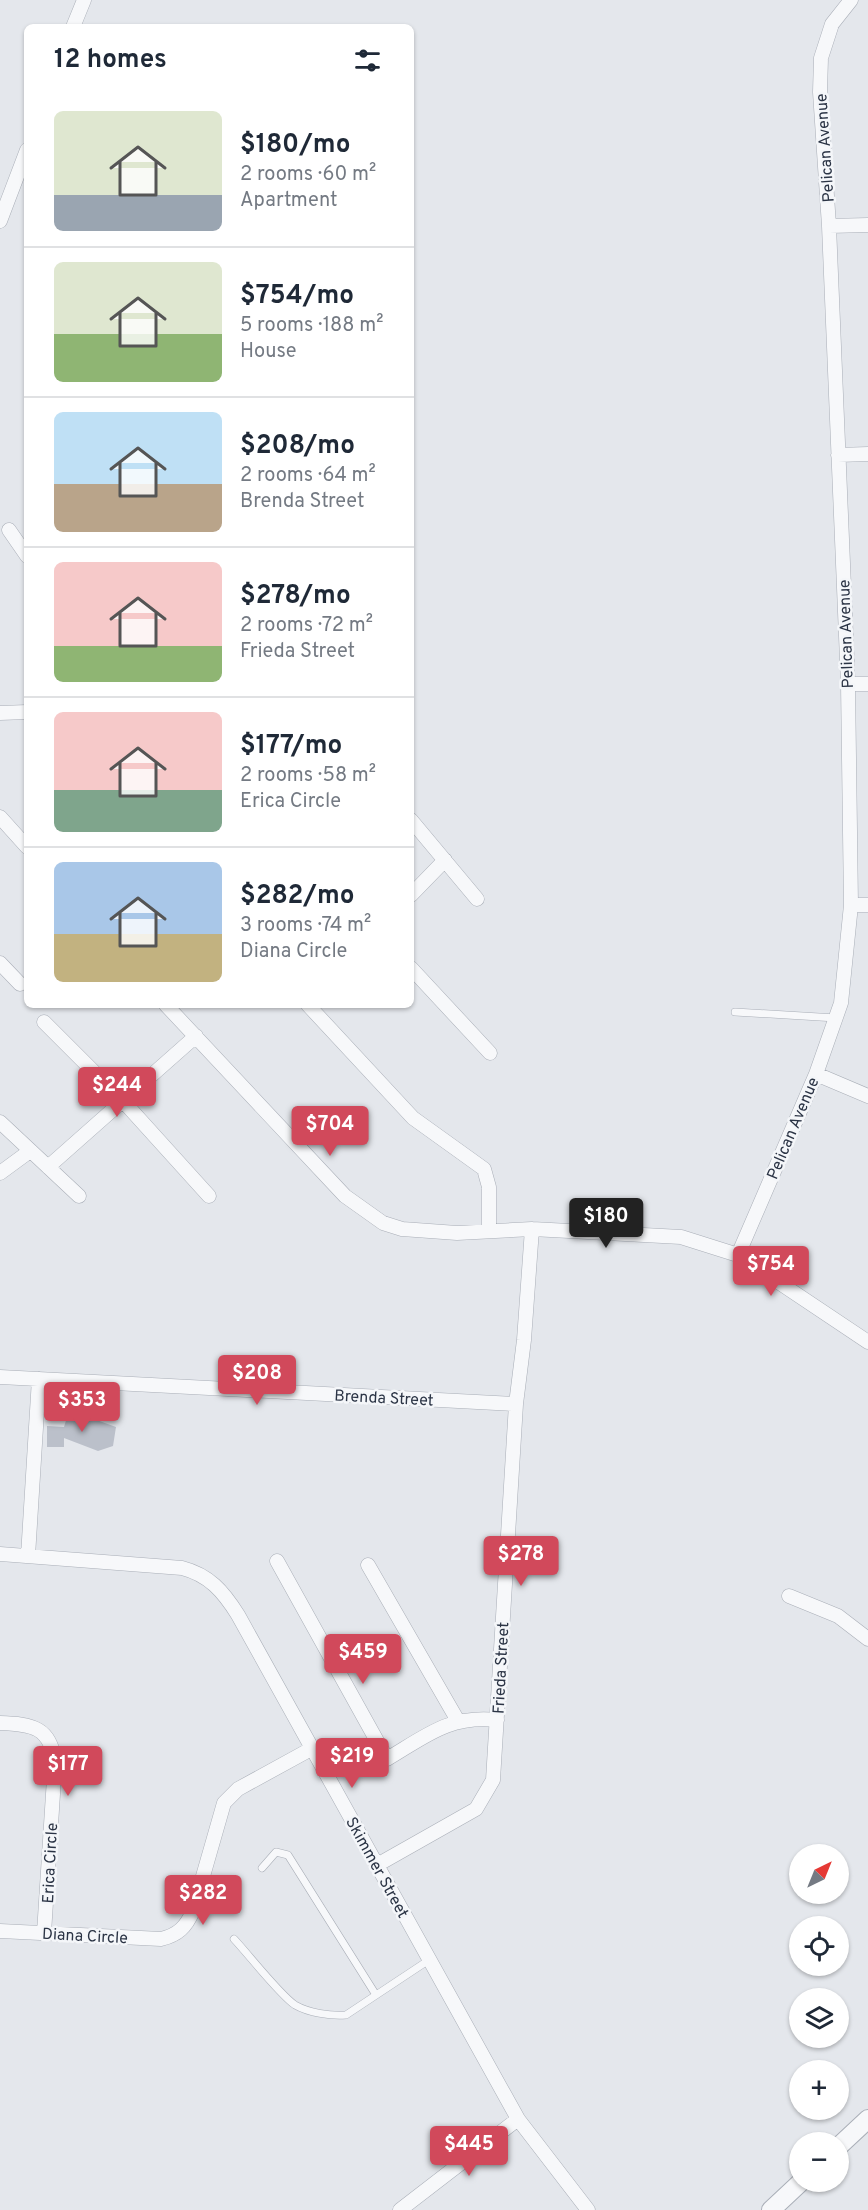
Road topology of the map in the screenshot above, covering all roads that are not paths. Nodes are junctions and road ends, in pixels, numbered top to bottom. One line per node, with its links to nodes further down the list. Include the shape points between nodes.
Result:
1 (84, 0): 3 (street)
2 (850, 0): 7 (street, Pelican Avenue, via 832,24 821,58)
3 (75, 24)
4 (24, 158): 5 (street)
5 (0, 221)
6 (868, 225): 7 (street)
7 (829, 226): 9 (street, Pelican Avenue)
8 (868, 454): 9 (street)
9 (838, 455): 12 (street, Pelican Avenue)
10 (9, 530): 11 (street)
11 (24, 552)
12 (848, 684): 13 (street); 22 (street, Pelican Avenue)
13 (868, 684)
14 (24, 712): 15 (street)
15 (0, 713)
16 (0, 818): 18 (street)
17 (414, 824): 19 (street)
18 (24, 844)
19 (445, 860): 20 (street); 21 (street)
20 (414, 892)
21 (477, 898)
22 (851, 905): 23 (street); 30 (street, Pelican Avenue)
23 (868, 905)
24 (0, 963): 26 (street)
25 (414, 971): 33 (street)
26 (20, 984)
27 (169, 1008): 32 (street)
28 (311, 1008): 44 (street, via 413,1118 484,1169 489,1187)
29 (735, 1012): 30 (lane)
30 (836, 1018): 34 (street, Pelican Avenue)
31 (44, 1022): 36 (street)
32 (196, 1036): 36 (street); 44 (street, via 345,1196 370,1215 402,1229)
33 (490, 1053)
34 (816, 1074): 35 (street); 45 (street, Pelican Avenue)
35 (868, 1096)
36 (124, 1102): 39 (street); 42 (street)
37 (0, 1122): 38 (street)
38 (30, 1151): 39 (street); 40 (street)
39 (48, 1167): 41 (street)
40 (0, 1173)
41 (79, 1196)
42 (209, 1196)
43 (532, 1229): 44 (street); 45 (street, via 681,1238); 49 (street, Frieda Street)
44 (489, 1231)
45 (738, 1255): 46 (street)
46 (868, 1342)
47 (0, 1377): 48 (street, Brenda Street)
48 (39, 1379): 49 (street, Brenda Street); 51 (street)
49 (516, 1404): 57 (street, Frieda Street)
50 (0, 1554): 51 (street, Skimmer Street)
51 (28, 1556): 59 (street, Skimmer Street, via 182,1568 212,1581 238,1615)
52 (277, 1561): 56 (street, via 387,1760 443,1725)
53 (368, 1565): 56 (street)
54 (789, 1596): 55 (street, via 837,1616)
55 (868, 1639)
56 (458, 1720): 57 (street)
57 (497, 1720): 60 (street, Frieda Street, via 493,1780 476,1809)
58 (0, 1723): 63 (street, Erica Circle, via 36,1728 53,1748)
59 (311, 1749): 60 (street, Skimmer Street); 63 (street, Diana Circle, via 238,1789 224,1803 193,1911 173,1936 161,1939)
60 (377, 1865): 65 (street, Skimmer Street)
61 (262, 1868): 66 (lane, via 276,1852 288,1854)
62 (0, 1931): 63 (street, Diana Circle)
63 (44, 1933)
64 (234, 1939): 66 (lane, via 294,2004 309,2011 346,2015)
65 (429, 1960): 66 (lane); 67 (street, Skimmer Street)
66 (376, 1995)
67 (518, 2119): 71 (street); 72 (street, Skimmer Street)
68 (868, 2120): 69 (street)
69 (849, 2137)
70 (790, 2192): 73 (street)
71 (400, 2210)
72 (588, 2210)
73 (771, 2210)

